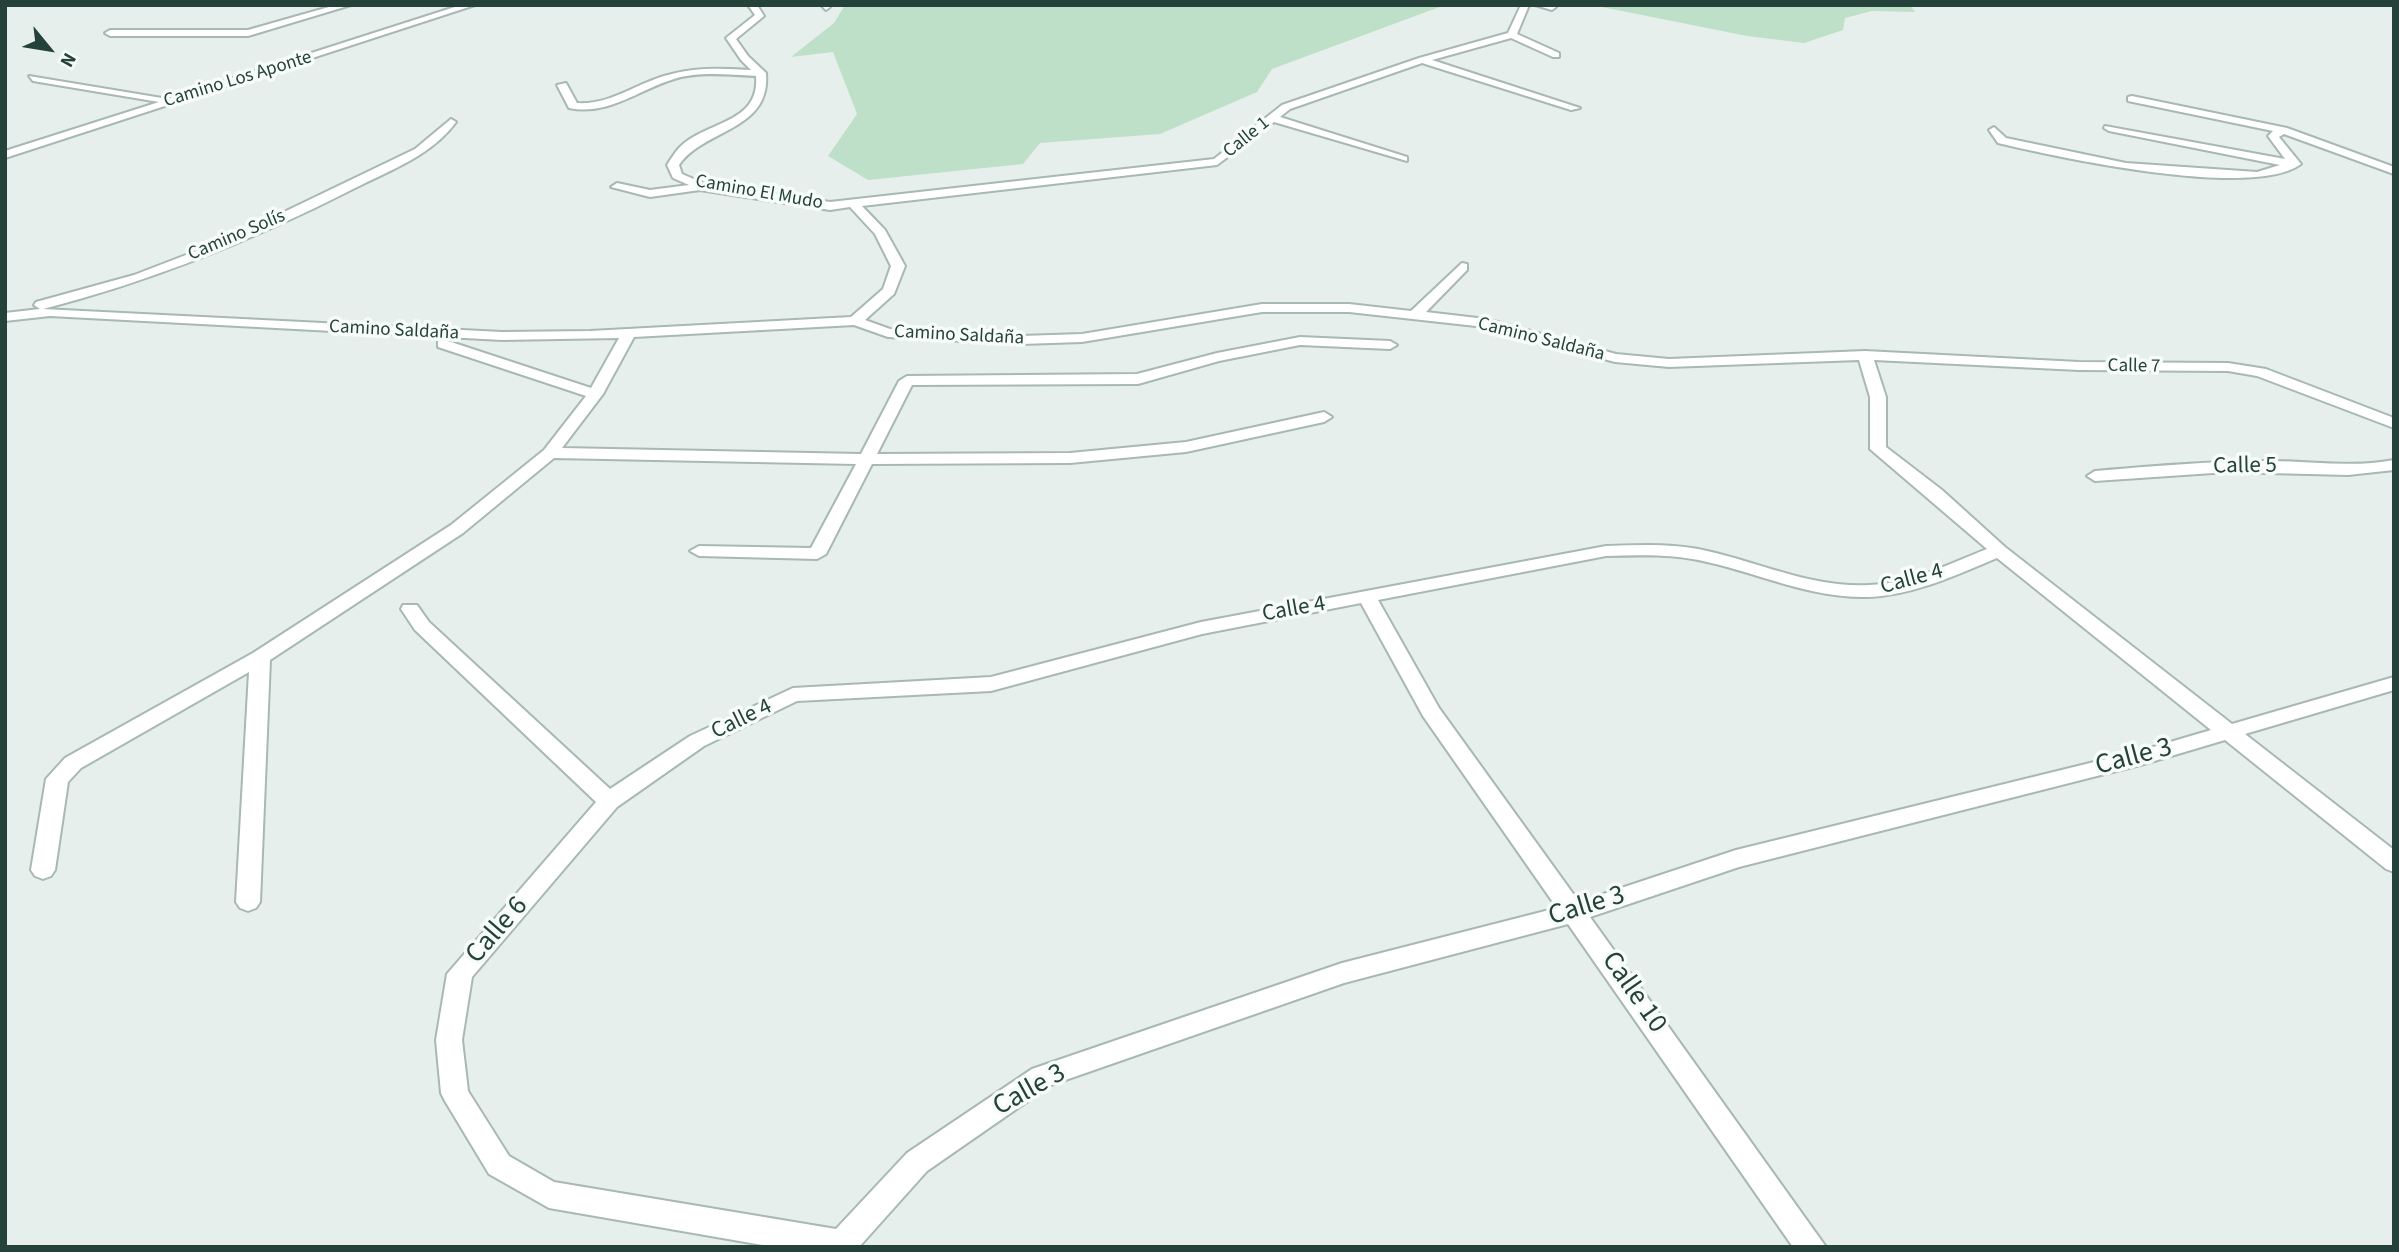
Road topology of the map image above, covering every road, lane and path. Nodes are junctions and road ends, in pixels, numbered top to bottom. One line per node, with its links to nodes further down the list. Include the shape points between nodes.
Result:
1 (302, 5): 6 (street)
2 (471, 5): 18 (street, Camino Los Aponte)
3 (752, 5): 9 (street)
4 (1525, 5): 11 (street)
5 (1539, 5): 8 (street)
6 (342, 7): 10 (street, via 248,33)
7 (771, 7): 9 (street)
8 (1552, 7)
9 (760, 16): 14 (street, via 732,38 744,58)
10 (110, 33)
11 (1512, 35): 12 (street); 13 (street, Calle 1)
12 (1556, 55)
13 (1422, 60): 19 (street); 20 (street, Calle 1, via 1286,107)
14 (761, 73): 16 (street, via 699,71 668,77 620,101 586,108 573,106); 29 (street, Camino El Mudo, via 762,86 749,114 685,148 673,165 677,176)
15 (33, 78): 18 (street)
16 (562, 85)
17 (2132, 99): 24 (street)
18 (168, 101): 25 (street, Camino Los Aponte)
19 (1575, 108)
20 (1273, 118): 26 (street); 31 (street, Calle 1, via 1217,162)
21 (452, 122): 33 (street, Camino Solís, via 419,151 262,228 138,277)
22 (2109, 128): 27 (street)
23 (1994, 130): 27 (street, via 2003,141 2126,166 2257,175)
24 (2283, 130): 27 (street, via 2273,136); 28 (street)
25 (5, 155)
26 (1403, 159)
27 (2295, 164)
28 (2394, 172)
29 (700, 186): 30 (street, via 645,196); 31 (street, Camino El Mudo, via 831,206)
30 (617, 187)
31 (854, 204): 35 (street, Camino El Mudo, via 881,233 898,266 889,291)
32 (1462, 267): 34 (street)
33 (5, 315): 36 (street, Camino Saldaña, via 50,312 502,336)
34 (1414, 316): 35 (street, Camino Saldaña, via 1349,308 1262,308 1082,338 1020,340 888,333); 39 (street, Camino Saldaña, via 1486,323 1615,358 1669,363)
35 (855, 321): 36 (street, Camino Saldaña)
36 (629, 333): 40 (street)
37 (443, 344): 40 (street)
38 (1390, 345): 44 (street, via 1300,341 1138,379 907,381)
39 (1865, 355): 42 (street, Calle 7, via 2107,367 2228,367 2261,372); 48 (street, via 1878,397 1878,449)
40 (594, 394): 43 (street)
41 (1324, 416): 44 (street, via 1186,447 1070,458)
42 (2394, 423)
43 (550, 453): 44 (street); 51 (street, via 457,529)
44 (866, 459): 47 (street, via 817,554)
45 (2394, 465): 46 (street, Calle 5, via 2364,472 2229,466)
46 (2095, 476)
47 (699, 551)
48 (1999, 551): 49 (street, Calle 4, via 1919,583 1870,591 1807,584 1709,556 1657,549 1606,551); 53 (street)
49 (1367, 597): 54 (street, Calle 4, via 1201,628 990,684 793,695 697,741); 58 (street, Calle 10, via 1430,711)
50 (410, 609): 54 (street, via 422,626)
51 (260, 657): 56 (street, via 73,763 57,779); 57 (street)
52 (2394, 683): 53 (street, Calle 3)
53 (2227, 733): 55 (street); 58 (street, Calle 3, via 1736,859)
54 (609, 801): 59 (street, Calle 6, via 460,974 449,1040 455,1093 499,1165 549,1195)
55 (2394, 863)
56 (43, 870)
57 (248, 902)
58 (1576, 912): 59 (street, Calle 3, via 1342,974 1042,1077 917,1162); 60 (street, Calle 10)
59 (840, 1245)
60 (1811, 1247)

